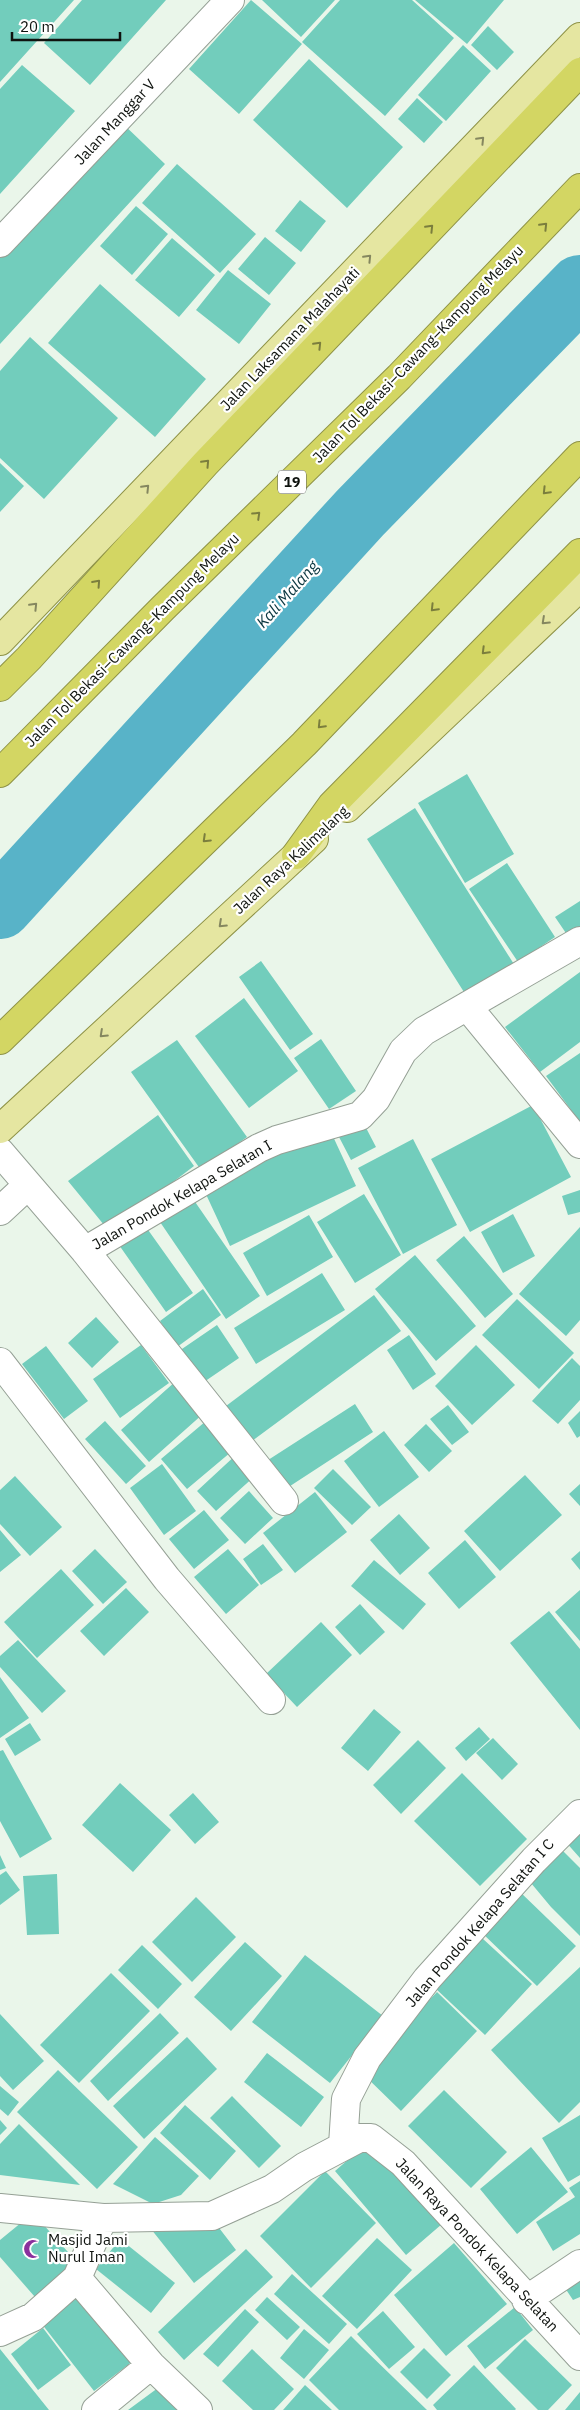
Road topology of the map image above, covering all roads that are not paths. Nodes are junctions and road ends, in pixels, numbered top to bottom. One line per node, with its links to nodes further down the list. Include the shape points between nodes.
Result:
1 (230, 0): 5 (street, Jalan Manggar V)
2 (580, 37): 9 (main road, Jalan Laksamana Malahayati, one-way to 2)
3 (580, 72): 10 (highway, one-way to 3, via 205,464)
4 (580, 188): 11 (highway, Jalan Tol Bekasi–Cawang–Kampung Melayu / 19, one-way to 4, via 399,377)
5 (0, 243)
6 (580, 456): 15 (highway, one-way to 15, via 304,744)
7 (580, 553): 12 (highway, one-way to 12, via 332,805)
8 (580, 587): 12 (main road, Jalan Raya Kalimalang, one-way to 12)
9 (0, 641)
10 (0, 687)
11 (0, 772)
12 (296, 855): 16 (main road, Jalan Raya Kalimalang, one-way to 16)
13 (580, 941): 14 (street, Jalan Pondok Kelapa Selatan I)
14 (467, 1006): 17 (street); 21 (street, Jalan Pondok Kelapa Selatan I, via 424,1031 412,1042 396,1062 376,1099 360,1116 259,1148)
15 (0, 1040)
16 (0, 1130)
17 (580, 1144)
18 (0, 1152): 19 (street, Jalan Pondok Kelapa Selatan I)
19 (28, 1185): 20 (street); 21 (street, Jalan Pondok Kelapa Selatan I)
20 (0, 1211)
21 (85, 1251): 23 (street)
22 (0, 1362): 24 (street, via 167,1579)
23 (284, 1501)
24 (271, 1700)
25 (580, 1814): 26 (street, Jalan Pondok Kelapa Selatan I C, via 427,1979 367,2058 346,2099)
26 (343, 2145): 28 (street, Jalan Raya Pondok Kelapa Selatan, via 272,2188 212,2216); 31 (street, Jalan Raya Pondok Kelapa Selatan, via 359,2138 371,2138 403,2162)
27 (0, 2208): 28 (street, Jalan Raya Pondok Kelapa Selatan)
28 (103, 2218): 30 (street)
29 (580, 2264): 31 (street)
30 (77, 2278): 32 (street, via 33,2317); 34 (street)
31 (526, 2300): 33 (street, Jalan Raya Pondok Kelapa Selatan)
32 (0, 2332)
33 (580, 2356)
34 (151, 2364): 35 (street); 36 (street)
35 (96, 2410)
36 (198, 2410)

